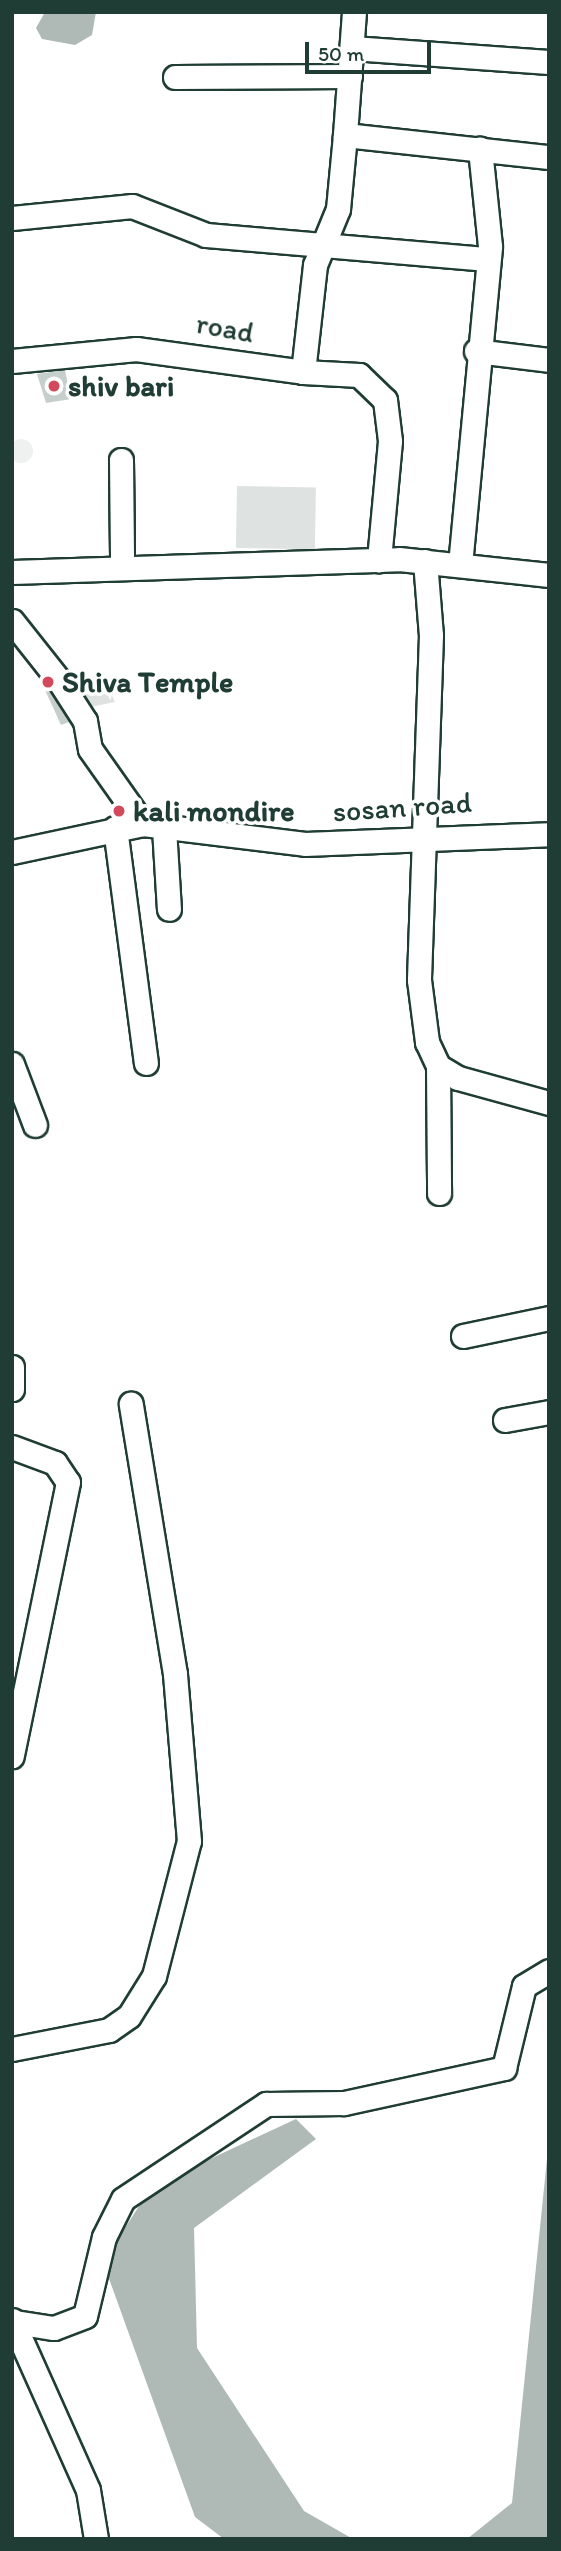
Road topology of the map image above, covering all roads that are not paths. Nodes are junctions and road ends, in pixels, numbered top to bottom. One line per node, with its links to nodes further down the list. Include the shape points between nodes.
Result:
1 (354, 12): 2 (street)
2 (352, 48): 3 (street); 4 (street)
3 (549, 62)
4 (349, 76): 5 (street); 6 (street)
5 (175, 77)
6 (345, 135): 7 (street); 10 (street, via 338,209)
7 (480, 149): 8 (street); 11 (street)
8 (549, 157)
9 (12, 218): 10 (street, via 132,206 191,233)
10 (320, 248): 11 (street); 15 (street)
11 (488, 258): 12 (street)
12 (476, 351): 13 (street); 20 (street)
13 (549, 360)
14 (12, 361): 15 (street, road, via 136,349)
15 (303, 372): 17 (street, road, via 359,375 385,400 390,441)
16 (121, 460): 19 (street)
17 (379, 560): 18 (street); 19 (street)
18 (425, 561): 20 (street); 27 (street, via 431,635)
19 (122, 564): 21 (street)
20 (460, 565): 22 (street)
21 (12, 572)
22 (549, 575)
23 (12, 621): 24 (street, via 85,721 90,749)
24 (153, 826): 25 (street, sosan road); 27 (street, sosan road, via 305,844); 29 (street)
25 (115, 828): 28 (street, sosan road); 31 (street)
26 (549, 834): 27 (street, sosan road)
27 (427, 835): 32 (street, via 419,981 427,1042)
28 (12, 852)
29 (169, 909)
30 (12, 1063): 34 (street)
31 (146, 1063)
32 (438, 1066): 33 (street, via 472,1084); 35 (street)
33 (549, 1104)
34 (35, 1125)
35 (439, 1193)
36 (549, 1318): 37 (street)
37 (463, 1336)
38 (12, 1367): 39 (street)
39 (12, 1389)
40 (131, 1404): 46 (street, via 175,1674 189,1842 154,1976 129,2016 109,2030)
41 (549, 1412): 42 (street)
42 (505, 1420)
43 (12, 1447): 44 (street, via 55,1463 68,1482)
44 (12, 1756)
45 (549, 1971): 47 (street, via 524,1986 504,2068 344,2103 266,2105 123,2199 104,2237 85,2316 54,2328)
46 (12, 2049)
47 (14, 2321): 48 (street, via 88,2490)
48 (96, 2539)

